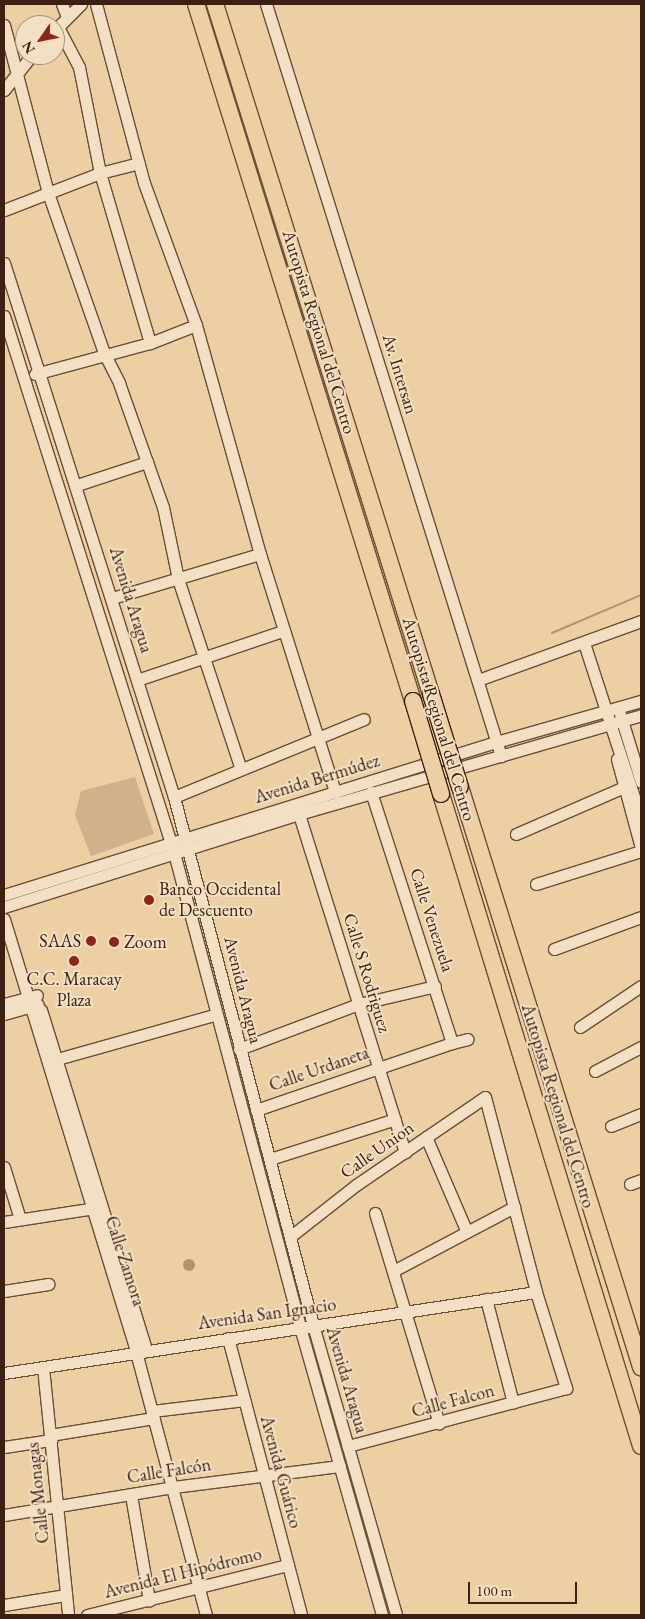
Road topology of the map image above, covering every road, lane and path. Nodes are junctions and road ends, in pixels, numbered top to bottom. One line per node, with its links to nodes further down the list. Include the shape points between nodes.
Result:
1 (62, 4): 7 (street)
2 (81, 4): 7 (street)
3 (96, 4): 13 (street)
4 (196, 4): 113 (highway, Autopista Regional del Centro, bridge)
5 (215, 4): 105 (highway, Autopista Regional del Centro, bridge)
6 (266, 4): 34 (street, Av. Intersan)
7 (67, 17)
8 (4, 25): 11 (street)
9 (65, 43): 14 (street, via 79,67)
10 (24, 65): 11 (street)
11 (17, 74): 12 (street); 15 (street)
12 (4, 90)
13 (139, 163): 14 (street); 19 (street)
14 (100, 173): 15 (street); 20 (street)
15 (48, 193): 16 (street); 21 (street)
16 (4, 210)
17 (4, 263): 22 (street, Avenida Aragua)
18 (4, 316): 23 (street, Avenida Aragua)
19 (196, 325): 20 (street); 26 (street)
20 (150, 343): 21 (street)
21 (104, 353): 22 (street); 24 (street, via 119,383)
22 (41, 372): 23 (street); 25 (street, Avenida Aragua)
23 (24, 377): 55 (street, Avenida Aragua)
24 (146, 462): 25 (street); 27 (street, via 163,507)
25 (77, 485): 28 (street, Avenida Aragua)
26 (260, 554): 27 (street); 30 (street)
27 (178, 579): 28 (street); 32 (street)
28 (112, 598): 33 (street, Avenida Aragua)
29 (641, 621): 31 (street)
30 (283, 631): 32 (street); 41 (street)
31 (584, 643): 34 (street); 37 (street)
32 (204, 658): 33 (street); 45 (street)
33 (138, 680): 50 (street, Avenida Aragua)
34 (478, 680): 42 (street, Av. Intersan)
35 (641, 701): 36 (street, Avenida Bermúdez)
36 (619, 708): 37 (street, Avenida Bermúdez); 40 (street)
37 (606, 712): 40 (street); 42 (street, Avenida Bermúdez)
38 (641, 715): 40 (street, Avenida Bermúdez)
39 (364, 720): 41 (street)
40 (617, 723): 43 (street); 44 (street, Avenida Bermúdez); 46 (street)
41 (315, 738): 45 (street); 48 (street)
42 (496, 742): 44 (street, Av. Intersan); 48 (street, Avenida Bermúdez)
43 (620, 750): 47 (street, via 616,764); 52 (street)
44 (500, 756): 49 (street, Avenida Bermúdez)
45 (241, 769): 50 (street)
46 (641, 782)
47 (622, 788): 53 (street); 57 (street)
48 (335, 792): 51 (street, Avenida Bermúdez)
49 (371, 792): 51 (street, Avenida Bermúdez); 63 (street, Calle Venezuela)
50 (174, 797): 54 (street, Avenida Aragua)
51 (298, 809): 54 (street, Avenida Bermúdez); 56 (street, Avenida Bermúdez); 67 (street, Calle S Rodriguez)
52 (641, 818)
53 (516, 834)
54 (186, 837): 55 (street, Avenida Bermúdez); 56 (street, Avenida Aragua)
55 (172, 847): 56 (street, Avenida Bermúdez); 59 (street, Avenida Bermúdez); 69 (street, Avenida Aragua)
56 (189, 849): 74 (street, Avenida Aragua)
57 (641, 849): 58 (street)
58 (536, 884)
59 (5, 903): 65 (street, Calle Zamora)
60 (641, 917): 62 (street)
61 (4, 919): 65 (street, Calle Zamora)
62 (554, 949)
63 (435, 986): 67 (street); 72 (street, Calle Venezuela)
64 (641, 986): 70 (street)
65 (34, 1000): 66 (street); 68 (street); 75 (street, Calle Zamora)
66 (4, 1004)
67 (359, 1004): 74 (street); 76 (street, Calle S Rodriguez)
68 (4, 1014)
69 (217, 1014): 75 (street); 101 (street, Avenida Aragua)
70 (580, 1027)
71 (468, 1039): 72 (street)
72 (452, 1043): 76 (street, Calle Urdaneta)
73 (641, 1047): 77 (street)
74 (239, 1049): 78 (street, Avenida Aragua)
75 (53, 1060): 86 (street, Calle Zamora); 88 (street, Calle Zamora)
76 (378, 1067): 78 (street, Calle Urdaneta); 80 (street, Calle S Rodriguez)
77 (595, 1071)
78 (256, 1110): 84 (street, Avenida Aragua)
79 (641, 1114): 81 (street)
80 (395, 1118): 83 (street, Calle S Rodriguez); 84 (street)
81 (611, 1126)
82 (426, 1137): 83 (street, Calle Union); 87 (street, Calle Union, via 485,1096); 92 (street)
83 (405, 1152): 93 (street, Calle Union)
84 (270, 1159): 93 (street, Avenida Aragua)
85 (4, 1167): 90 (street)
86 (102, 1207): 88 (street); 103 (street, Calle Zamora)
87 (514, 1207): 92 (street); 97 (street)
88 (90, 1210): 90 (street); 103 (street, Calle Zamora)
89 (375, 1213): 94 (street)
90 (20, 1219): 91 (street)
91 (4, 1222)
92 (467, 1232): 94 (street)
93 (291, 1236): 100 (street, Avenida Aragua)
94 (395, 1270): 99 (street)
95 (48, 1284): 96 (street)
96 (4, 1291)
97 (536, 1292): 98 (street, Avenida San Ignacio); 108 (street, Calle Falcon, via 566,1388)
98 (486, 1299): 99 (street, Avenida San Ignacio); 108 (street)
99 (406, 1311): 100 (street, Avenida San Ignacio); 110 (street)
100 (313, 1325): 101 (street, Avenida San Ignacio); 112 (street, Avenida Aragua)
101 (300, 1327): 102 (street, Avenida San Ignacio); 115 (street, Avenida Aragua)
102 (228, 1338): 103 (street, Avenida San Ignacio); 107 (street, Avenida Guárico)
103 (141, 1351): 104 (street, Avenida San Ignacio); 109 (street, Calle Zamora)
104 (43, 1367): 106 (street, Avenida San Ignacio); 111 (street, Calle Monagas)
105 (641, 1367)
106 (4, 1374)
107 (244, 1400): 109 (street); 116 (street, Avenida Guárico)
108 (513, 1403): 110 (street, Calle Falcon)
109 (153, 1415): 111 (street); 117 (street, Calle Zamora)
110 (439, 1424): 112 (street, Calle Falcon)
111 (50, 1437): 114 (street); 119 (street, Calle Monagas)
112 (348, 1446): 131 (street, Avenida Aragua)
113 (641, 1446)
114 (4, 1447)
115 (340, 1466): 116 (street, Calle Falcón); 130 (street, Avenida Aragua)
116 (263, 1475): 117 (street, Calle Falcón); 121 (street, Avenida Guárico)
117 (173, 1488): 118 (street, Calle Falcón); 122 (street, Calle Zamora)
118 (131, 1495): 119 (street, Calle Falcón); 124 (street)
119 (57, 1508): 120 (street, Calle Falcón); 123 (street, Calle Monagas)
120 (4, 1515)
121 (288, 1565): 122 (street, Avenida El Hipódromo); 129 (street, Avenida Guárico)
122 (199, 1587): 124 (street, Avenida El Hipódromo); 128 (street, Calle Zamora)
123 (66, 1595): 125 (street); 126 (street, Calle Monagas)
124 (149, 1600): 127 (street, Avenida El Hipódromo)
125 (4, 1605)
126 (68, 1615)
127 (87, 1615)
128 (206, 1615)
129 (301, 1615)
130 (382, 1615)
131 (396, 1615)

